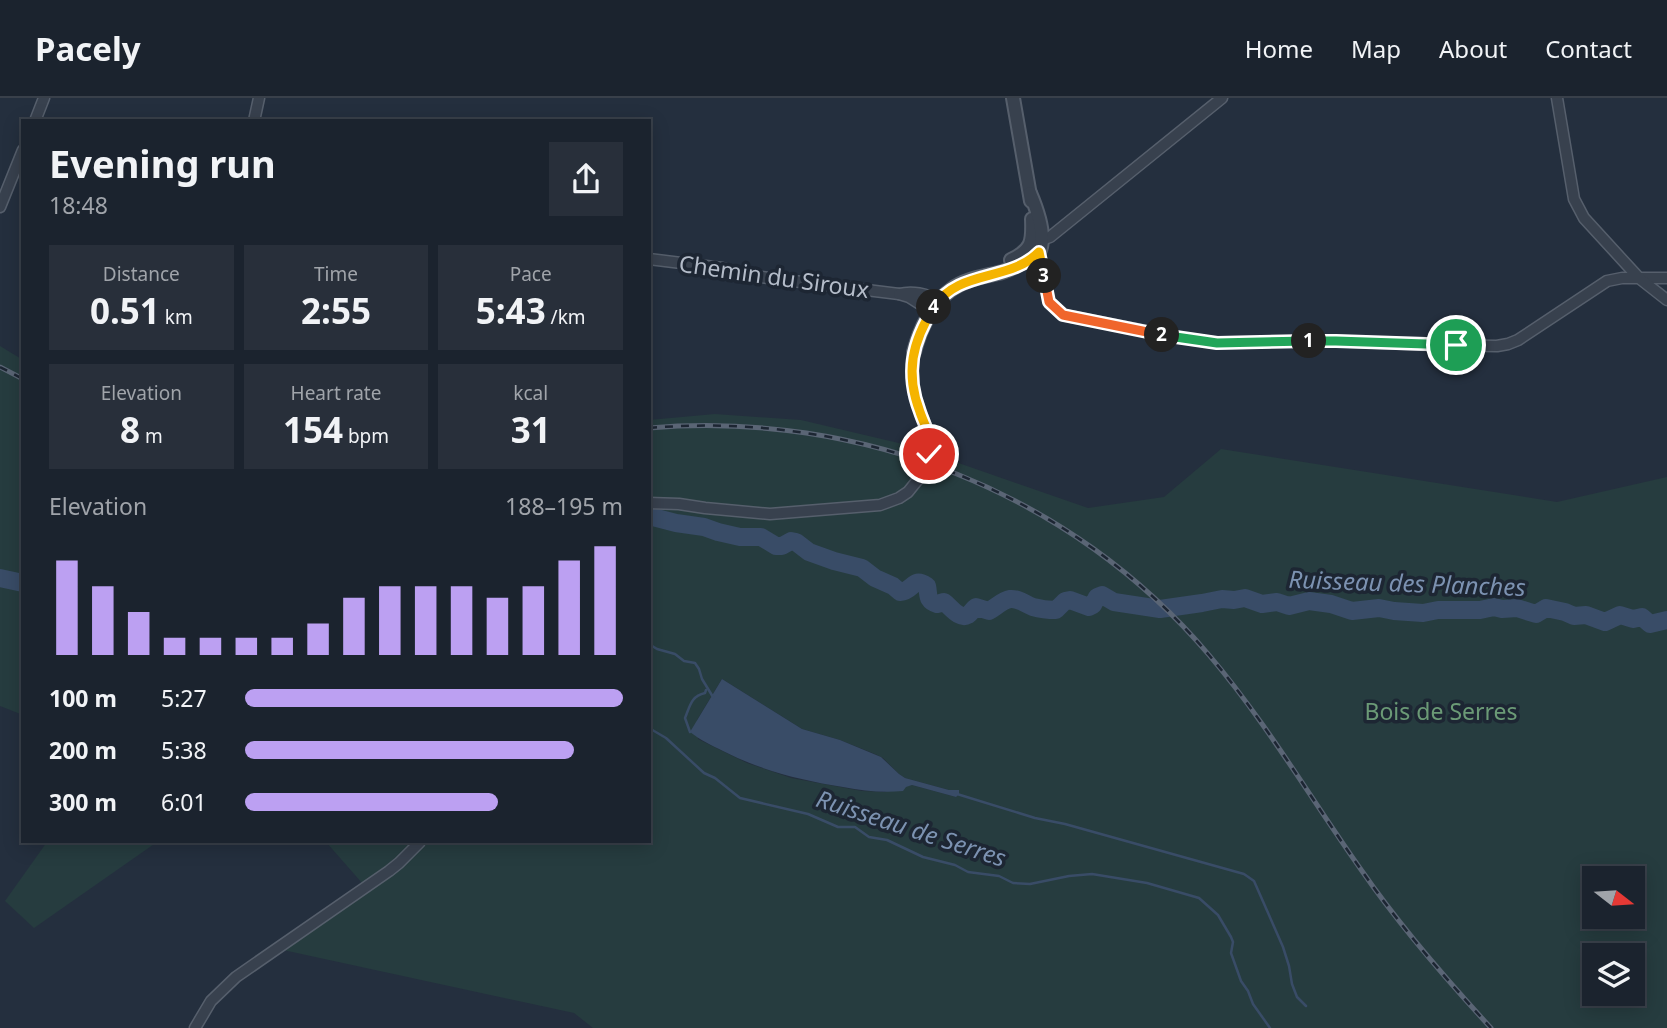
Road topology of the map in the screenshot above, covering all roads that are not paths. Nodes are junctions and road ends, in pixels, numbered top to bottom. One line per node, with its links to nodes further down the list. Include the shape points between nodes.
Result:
1 (44, 98): 6 (street)
2 (259, 98): 7 (street)
3 (1013, 98): 10 (street)
4 (1222, 98): 10 (street)
5 (1557, 98): 12 (street, via 1574,199 1584,218)
6 (36, 119)
7 (254, 119)
8 (21, 155): 9 (street)
9 (0, 207)
10 (1037, 245): 12 (street, via 1049,302 1063,315 1217,343 1497,346 1518,340 1606,281); 15 (street, via 953,288)
11 (651, 259): 15 (street, Chemin du Siroux, via 899,294)
12 (1639, 278): 13 (street); 14 (street)
13 (1667, 278)
14 (1667, 300)
15 (934, 306): 16 (street)
16 (914, 352): 17 (street, via 914,394 931,444 919,477 899,498 880,505 770,514)
17 (651, 503)
18 (419, 843): 19 (street, via 389,872 236,977 211,1001)
19 (195, 1028)

